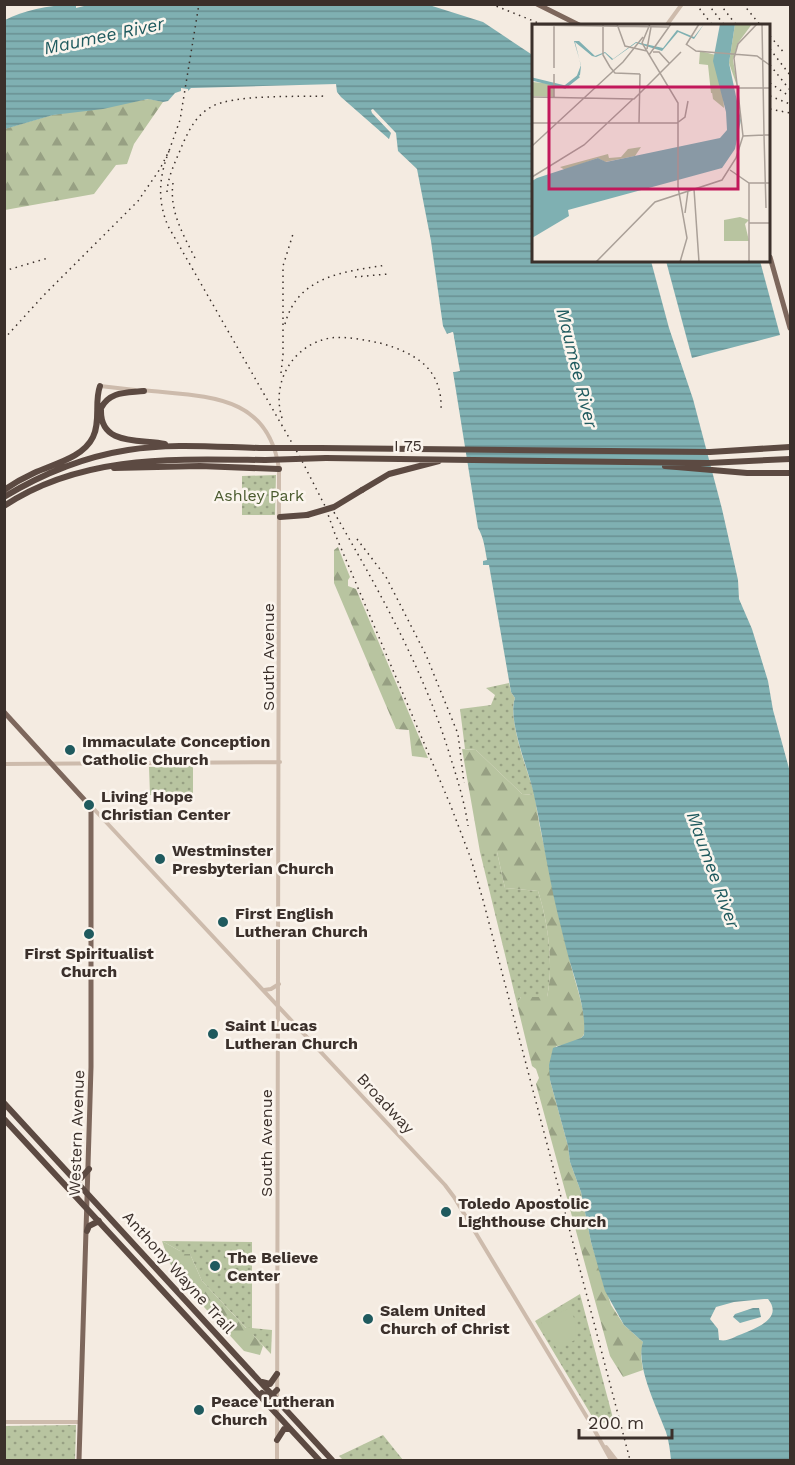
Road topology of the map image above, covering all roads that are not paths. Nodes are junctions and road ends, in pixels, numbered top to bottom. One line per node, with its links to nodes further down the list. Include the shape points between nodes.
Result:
1 (537, 4): 3 (main road)
2 (681, 4): 4 (street)
3 (577, 24)
4 (667, 24)
5 (771, 261): 6 (main road)
6 (790, 328)
7 (100, 386): 8 (street, South Avenue); 9 (highway); 18 (highway, via 96,427 87,447)
8 (144, 391): 9 (highway, via 114,394); 15 (street, South Avenue, via 219,400 243,409 257,418 269,434)
9 (101, 408): 10 (highway, via 103,424 111,434)
10 (174, 446): 11 (highway, I 75, bridge, via 732,451); 19 (highway, I 75, via 128,450 81,461)
11 (790, 447)
12 (451, 459): 14 (highway, I 75 / I 75); 17 (highway, I 75 / I 75, bridge, via 136,461); 21 (highway, bridge, via 389,474 334,507)
13 (790, 459): 14 (highway, I 75 / I 75)
14 (616, 462): 16 (highway, via 736,472)
15 (279, 469): 17 (highway, via 135,466); 21 (street, South Avenue)
16 (790, 472)
17 (66, 477): 20 (highway, I 75 / I 75)
18 (4, 490)
19 (4, 497)
20 (4, 506)
21 (280, 517): 23 (street, South Avenue)
22 (4, 712): 24 (main road, Broadway)
23 (280, 762): 24 (street); 27 (street, South Avenue)
24 (53, 763): 25 (street); 26 (main road, Broadway)
25 (4, 764)
26 (91, 807): 28 (street, Broadway); 32 (main road, Western Avenue)
27 (279, 984): 28 (street); 29 (street, South Avenue)
28 (263, 990): 29 (street, Broadway)
29 (279, 1007): 38 (street, South Avenue); 47 (street, Broadway, via 454,1197)
30 (4, 1102): 33 (highway, Anthony Wayne Trail)
31 (4, 1119): 35 (highway, Anthony Wayne Trail)
32 (88, 1169): 33 (highway, via 81,1178); 34 (main road, Western Avenue)
33 (74, 1177): 34 (highway, Anthony Wayne Trail)
34 (88, 1192): 35 (main road, Western Avenue); 40 (highway, Anthony Wayne Trail)
35 (87, 1208): 36 (highway, Anthony Wayne Trail); 37 (main road, Western Avenue)
36 (99, 1221): 37 (highway); 39 (highway, Anthony Wayne Trail)
37 (87, 1232): 44 (main road, Western Avenue)
38 (277, 1374): 40 (highway, via 270,1384); 41 (street, South Avenue)
39 (241, 1376): 41 (highway, via 248,1378 263,1395); 42 (highway, Anthony Wayne Trail)
40 (261, 1381): 41 (highway, Anthony Wayne Trail)
41 (276, 1395): 42 (street, South Avenue); 48 (highway, Anthony Wayne Trail)
42 (279, 1419): 45 (highway, Anthony Wayne Trail); 46 (street, South Avenue); 48 (highway, via 289,1419)
43 (4, 1422): 44 (street)
44 (81, 1422): 49 (main road, Western Avenue)
45 (291, 1430): 46 (highway, via 284,1430); 51 (highway, Anthony Wayne Trail)
46 (278, 1440): 50 (street, South Avenue)
47 (602, 1442): 53 (street, Broadway); 54 (street, Broadway)
48 (320, 1448): 52 (highway, Anthony Wayne Trail)
49 (79, 1461)
50 (277, 1461)
51 (319, 1461)
52 (332, 1461)
53 (611, 1461)
54 (616, 1461)

